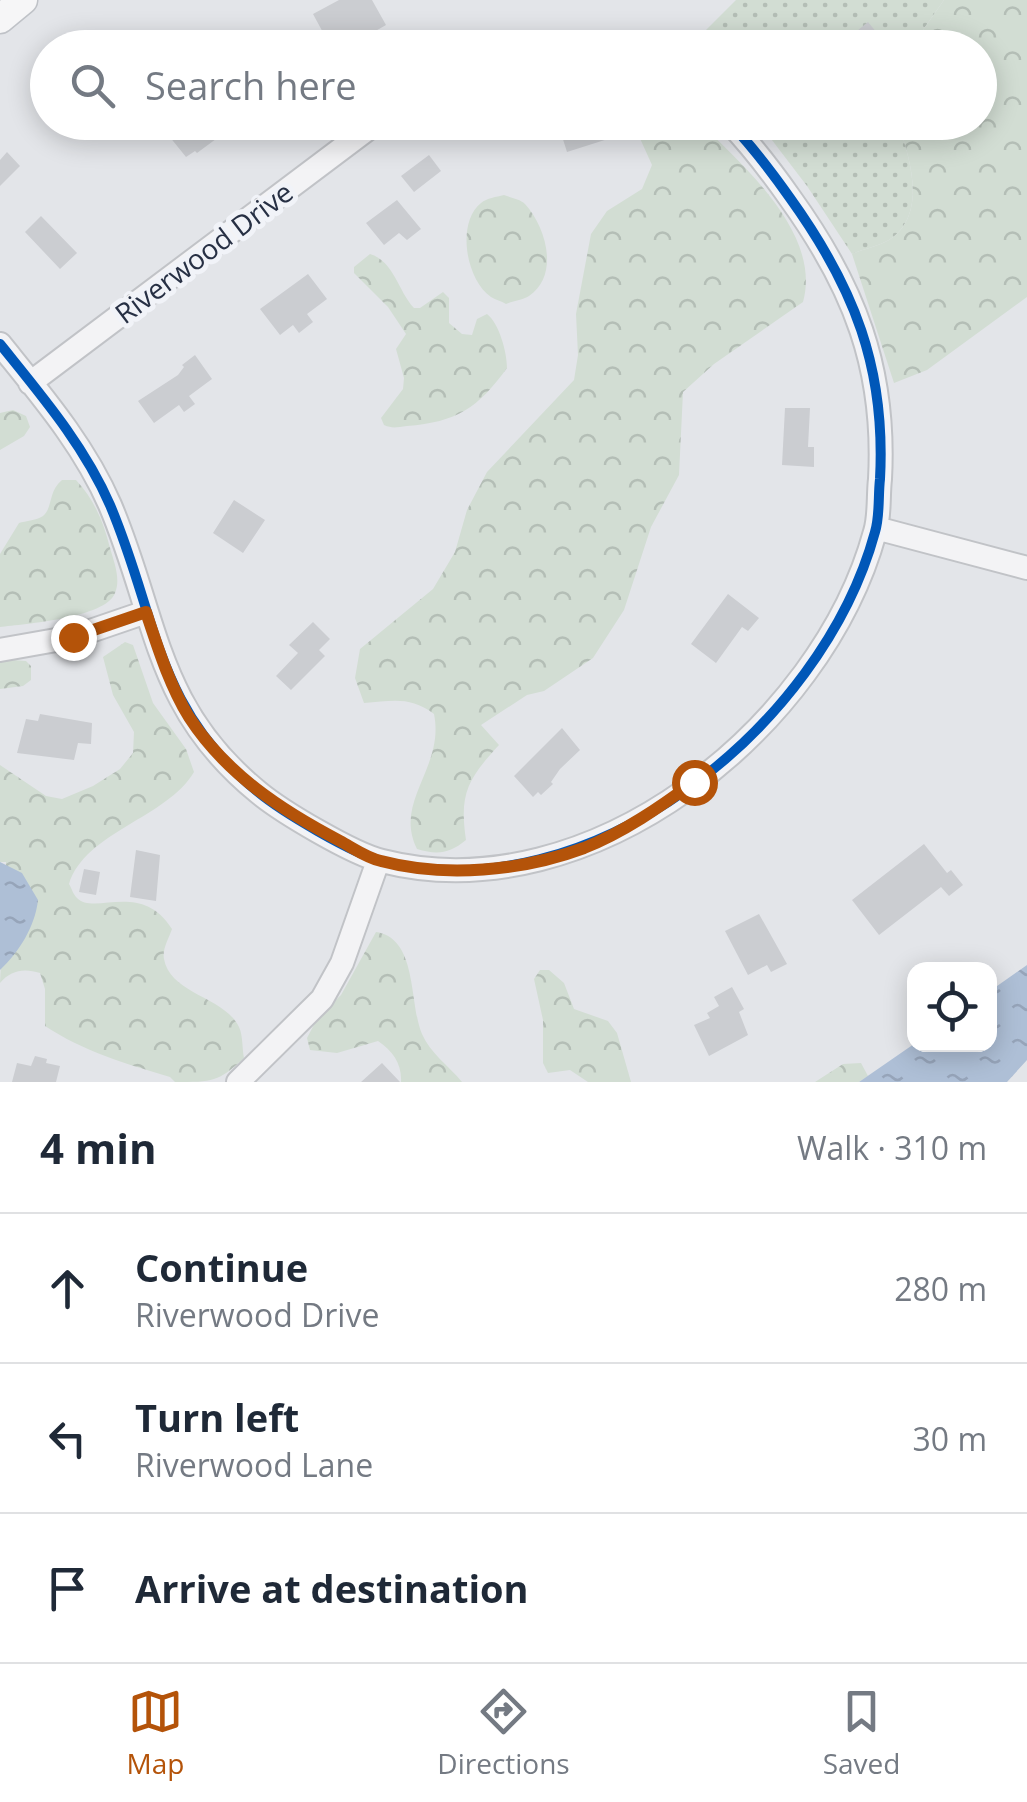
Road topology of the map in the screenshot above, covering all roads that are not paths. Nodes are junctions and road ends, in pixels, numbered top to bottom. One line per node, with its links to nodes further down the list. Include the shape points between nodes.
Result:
1 (23, 0): 2 (main road)
2 (0, 19)
3 (352, 140): 6 (street, Riverwood Drive)
4 (747, 140): 7 (street, via 818,238 857,311 877,389)
5 (0, 344): 6 (street)
6 (30, 383): 9 (street, via 92,469)
7 (876, 528): 8 (street); 11 (street, via 839,623 794,690 763,725 658,808 582,848 508,867 440,870)
8 (1027, 568)
9 (146, 612): 10 (street, via 73,637); 11 (street, via 179,700 216,750 262,796)
10 (0, 650)
11 (378, 861): 12 (street, via 322,999)
12 (238, 1082)

